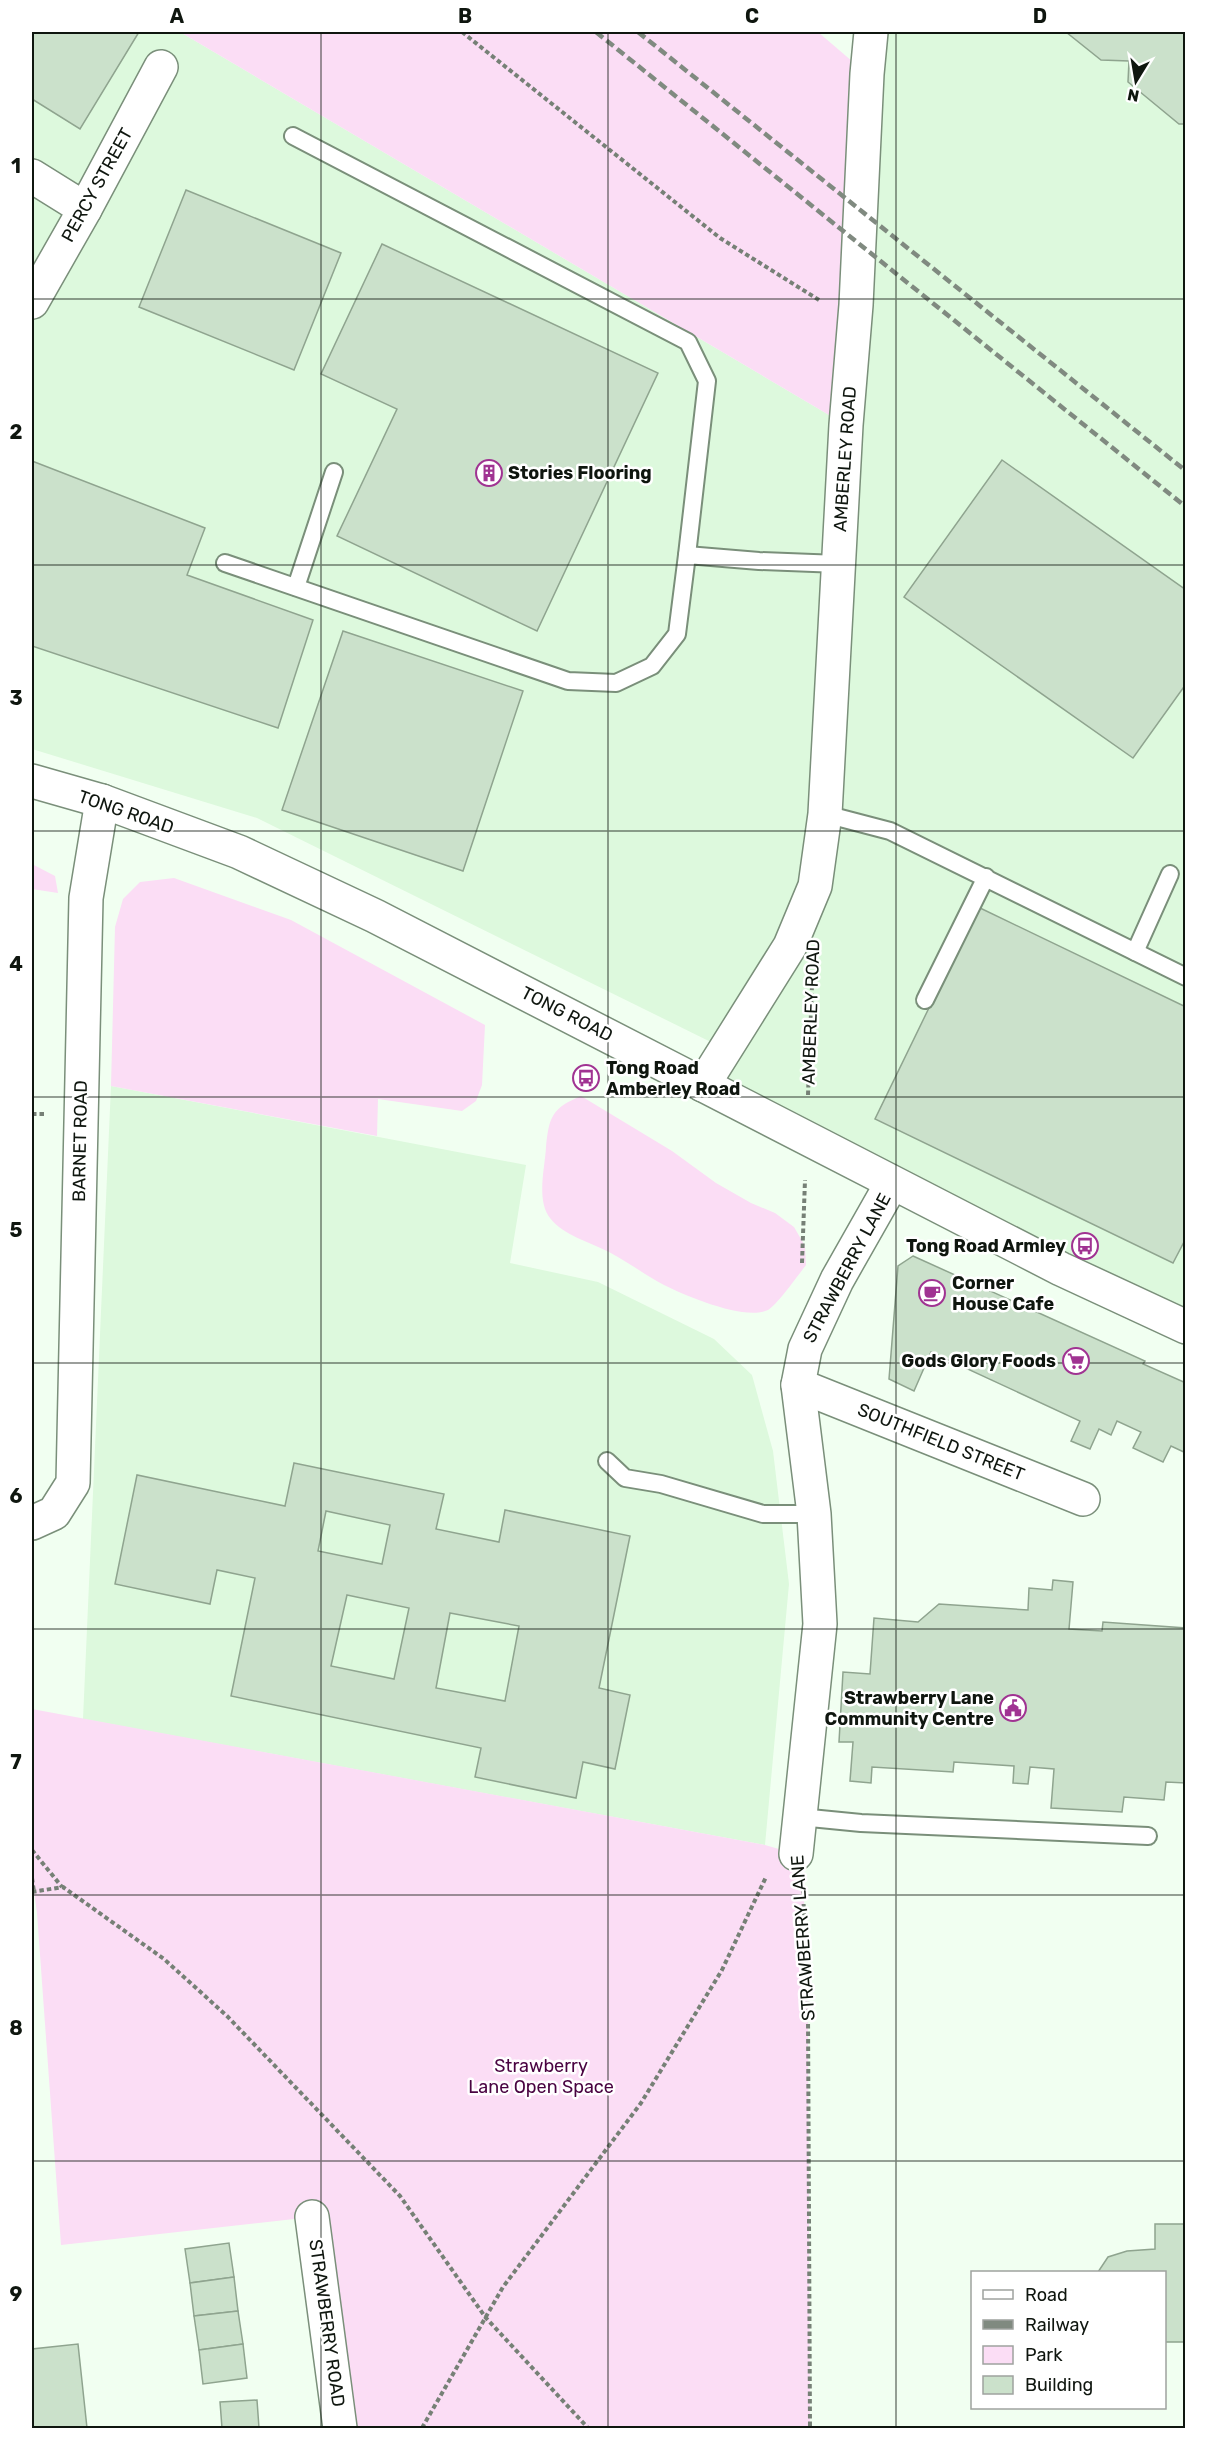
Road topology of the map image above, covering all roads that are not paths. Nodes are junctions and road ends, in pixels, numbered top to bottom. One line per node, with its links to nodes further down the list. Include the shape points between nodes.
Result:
1 (871, 32): 10 (street, AMBERLEY ROAD)
2 (162, 67): 5 (street, PERCY STREET)
3 (293, 136): 8 (lane, via 688,342 707,381)
4 (32, 176): 5 (street)
5 (85, 209): 6 (street, PERCY STREET)
6 (32, 302)
7 (334, 472): 11 (lane)
8 (687, 555): 10 (lane); 11 (lane, via 677,634 652,666 616,683 568,681)
9 (225, 563): 11 (lane)
10 (839, 564): 14 (street, AMBERLEY ROAD)
11 (296, 587)
12 (32, 781): 13 (street, TONG ROAD)
13 (102, 801): 20 (street, TONG ROAD, via 238,852 375,916); 27 (street, BARNET ROAD, via 86,898 73,1483 54,1513)
14 (825, 814): 16 (lane, via 890,831); 20 (street, AMBERLEY ROAD, via 815,886 790,946)
15 (1170, 874): 17 (lane)
16 (986, 877): 17 (lane); 19 (lane)
17 (1135, 952): 18 (lane)
18 (1185, 977)
19 (925, 1000)
20 (704, 1084): 21 (street, TONG ROAD)
21 (891, 1183): 22 (street, TONG ROAD); 23 (street, STRAWBERRY LANE, via 805,1349)
22 (1185, 1327)
23 (798, 1385): 25 (street, SOUTHFIELD STREET); 26 (street, STRAWBERRY LANE)
24 (607, 1461): 26 (lane, via 625,1478 661,1484 764,1514)
25 (1083, 1499)
26 (814, 1514): 28 (street, STRAWBERRY LANE, via 820,1624)
27 (32, 1523)
28 (800, 1817): 29 (lane); 30 (street, STRAWBERRY LANE)
29 (1148, 1836)
30 (796, 1854)
31 (312, 2217): 32 (street, STRAWBERRY ROAD)
32 (340, 2428)

